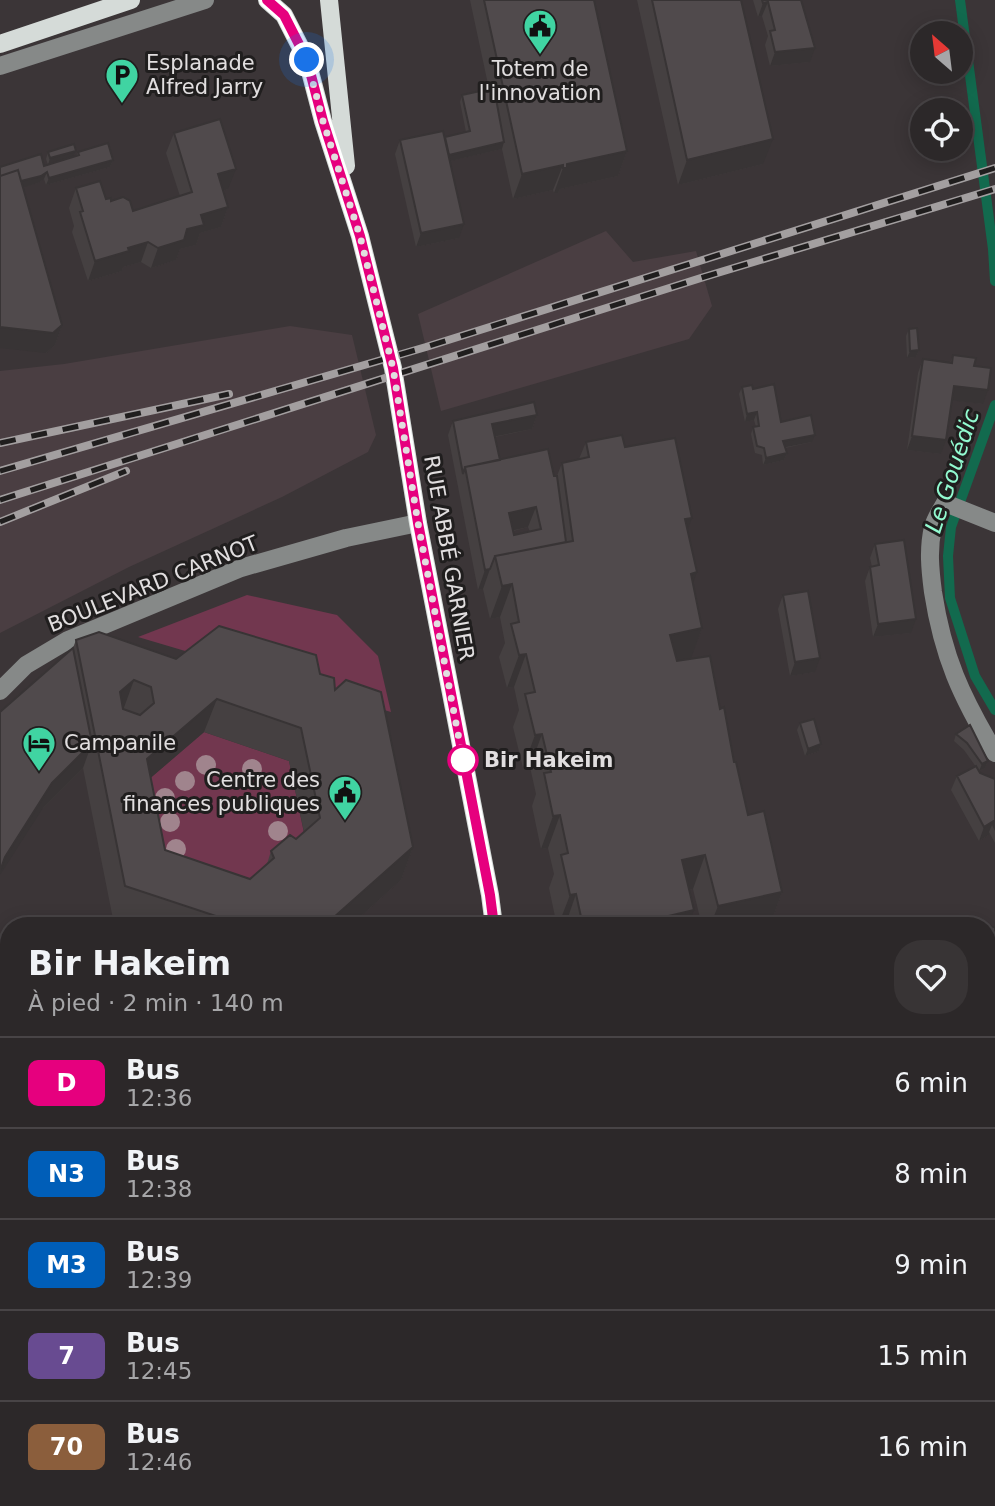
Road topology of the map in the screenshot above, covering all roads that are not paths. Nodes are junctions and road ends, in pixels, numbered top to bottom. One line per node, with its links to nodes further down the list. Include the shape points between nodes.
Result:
1 (131, 0): 5 (main road)
2 (205, 0): 6 (street)
3 (267, 0): 7 (main road, via 284,15 307,60)
4 (329, 0): 7 (main road)
5 (0, 44)
6 (0, 66)
7 (349, 201): 9 (main road, RUE ABBÉ GARNIER, via 393,368)
8 (987, 519): 11 (street, via 945,503 933,524 928,558 948,660 969,709)
9 (418, 523): 10 (street, BOULEVARD CARNOT, via 241,568 68,640 26,666); 12 (main road, RUE ABBÉ GARNIER)
10 (0, 691)
11 (995, 752)
12 (493, 917)

